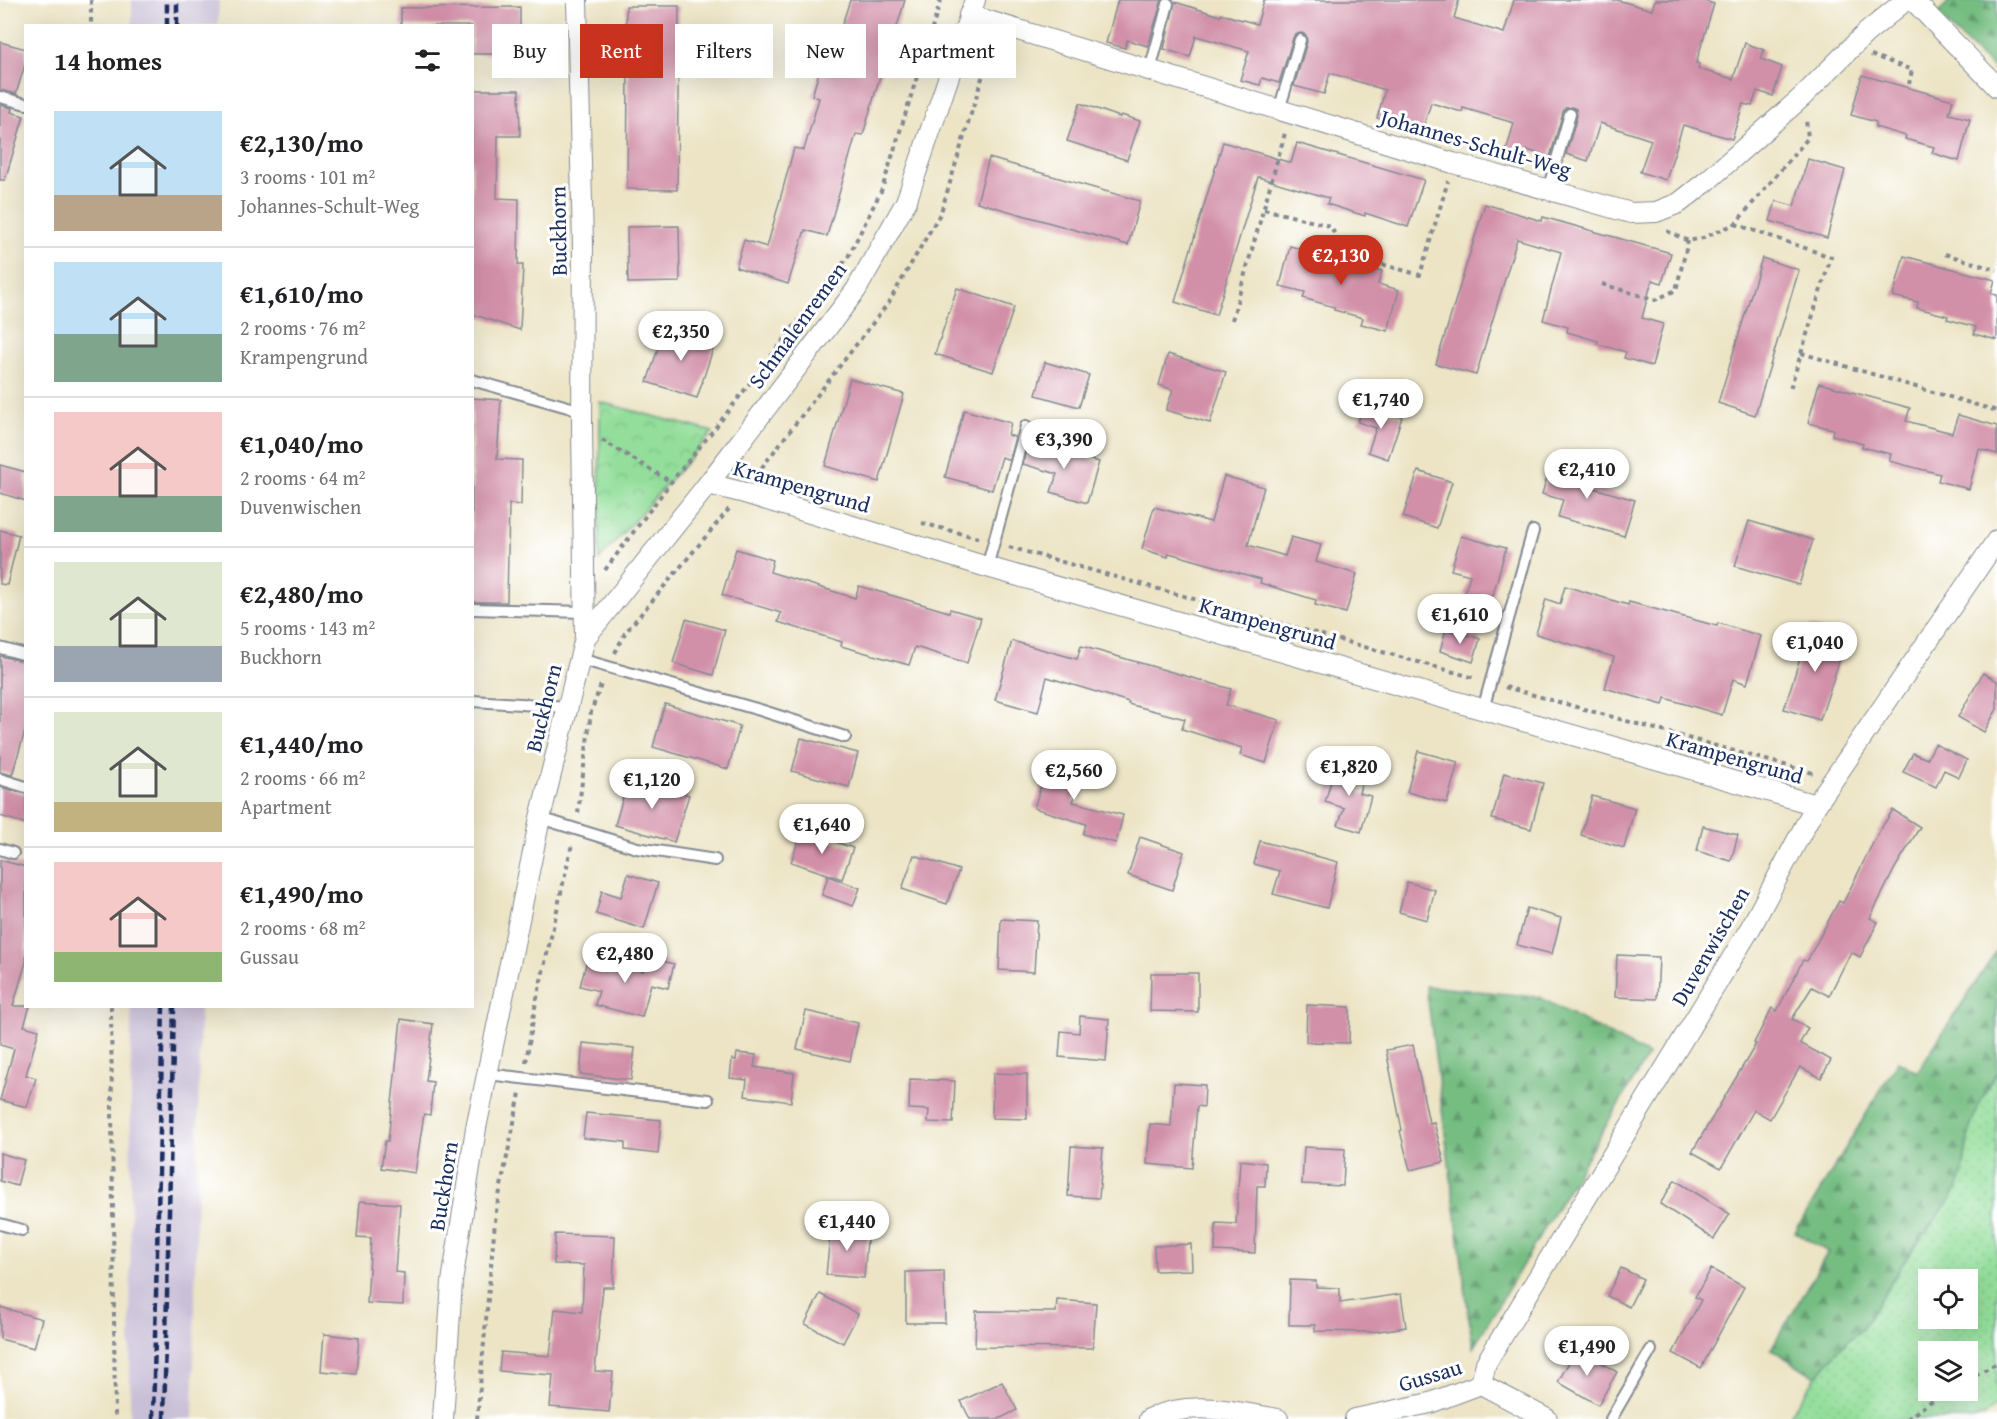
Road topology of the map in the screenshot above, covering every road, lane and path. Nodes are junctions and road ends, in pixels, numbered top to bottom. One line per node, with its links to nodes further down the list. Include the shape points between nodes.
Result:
1 (91, 0): 8 (path)
2 (577, 0): 33 (street, Buckhorn, via 583,244)
3 (941, 0): 37 (path, via 882,189 848,257)
4 (1906, 0): 10 (street, Johannes-Schult-Weg)
5 (1913, 0): 13 (street)
6 (1168, 4): 11 (lane)
7 (972, 8): 11 (street, Johannes-Schult-Weg); 38 (street, Schmalenremen, via 906,202 856,290)
8 (91, 24)
9 (1300, 40): 17 (lane)
10 (1851, 48): 12 (path, via 1912,70); 14 (street, Johannes-Schult-Weg)
11 (1150, 70): 17 (street, Johannes-Schult-Weg)
12 (1909, 84)
13 (1997, 87)
14 (1802, 97): 22 (street, Johannes-Schult-Weg, via 1679,203 1656,212); 23 (path, via 1808,138)
15 (0, 98): 16 (lane)
16 (24, 104)
17 (1285, 112): 19 (street, Johannes-Schult-Weg); 21 (path)
18 (1570, 114): 20 (lane)
19 (1453, 163): 20 (street, Johannes-Schult-Weg); 21 (path, via 1420,275 1335,250 1335,234 1330,226)
20 (1548, 190): 22 (street, Johannes-Schult-Weg)
21 (1264, 209): 28 (path)
22 (1631, 213): 24 (path)
23 (1735, 225): 24 (path); 29 (path, via 1831,257)
24 (1688, 241): 27 (path, via 1676,290 1655,300)
25 (1946, 254): 26 (path)
26 (1997, 270)
27 (1602, 284)
28 (1232, 320)
29 (1801, 353): 31 (path); 32 (path)
30 (474, 381): 33 (lane)
31 (1790, 389)
32 (1997, 411)
33 (582, 419): 37 (path); 44 (street, Buckhorn)
34 (1026, 426): 42 (lane)
35 (755, 476): 36 (path)
36 (766, 479)
37 (670, 482): 44 (path)
38 (708, 484): 43 (street, Krampengrund); 46 (street, Schmalenremen)
39 (914, 520): 42 (path)
40 (1533, 531): 50 (lane)
41 (1997, 540): 56 (street, Duvenwischen)
42 (994, 543): 43 (lane); 50 (path)
43 (987, 567): 53 (street, Krampengrund)
44 (585, 605): 45 (lane); 46 (street, Buckhorn)
45 (474, 609)
46 (585, 638): 49 (street, Buckhorn)
47 (0, 648): 48 (lane)
48 (24, 654)
49 (580, 659): 52 (street, Buckhorn); 54 (lane)
50 (1490, 682): 53 (lane); 56 (path)
51 (474, 701): 52 (lane)
52 (568, 707): 59 (street, Buckhorn)
53 (1483, 709): 58 (street, Krampengrund)
54 (845, 737)
55 (0, 779): 57 (lane)
56 (1834, 779): 58 (street, Duvenwischen)
57 (24, 786)
58 (1816, 806): 71 (street, Duvenwischen, via 1751,927 1486,1363)
59 (540, 818): 62 (lane, via 637,848); 64 (street, Buckhorn)
60 (0, 849): 61 (lane)
61 (13, 853)
62 (716, 860)
63 (111, 1008): 73 (path)
64 (487, 1074): 65 (lane); 74 (street, Buckhorn, via 452,1282)
65 (708, 1100)
66 (0, 1224): 67 (lane)
67 (22, 1230)
68 (1652, 1350): 79 (lane)
69 (1997, 1364): 70 (path)
70 (1978, 1374)
71 (1481, 1384): 77 (street, Gussau, via 1430,1403); 78 (street, Gussau)
72 (1932, 1401): 80 (path)
73 (115, 1419)
74 (443, 1419)
75 (1149, 1419): 76 (street, via 1168,1411 1196,1407)
76 (1278, 1419)
77 (1355, 1419)
78 (1547, 1419)
79 (1611, 1419)
80 (1907, 1419)

